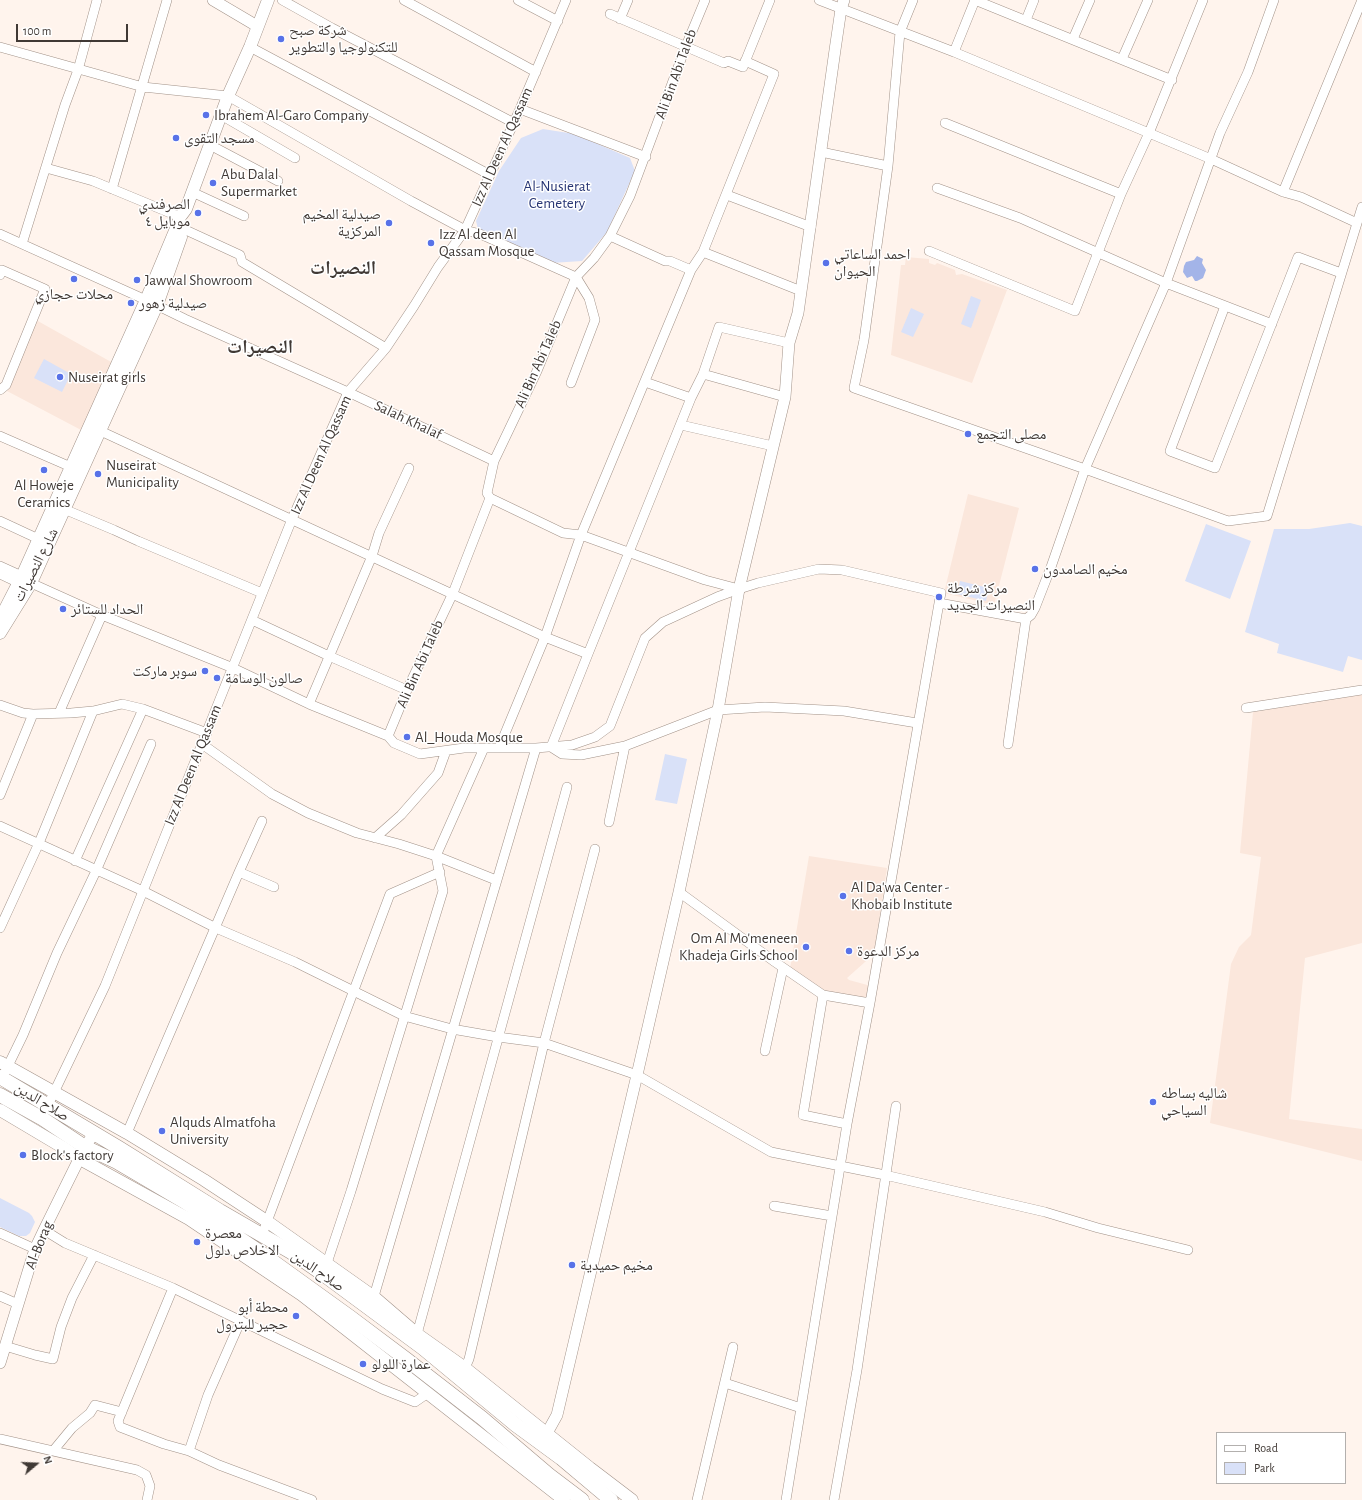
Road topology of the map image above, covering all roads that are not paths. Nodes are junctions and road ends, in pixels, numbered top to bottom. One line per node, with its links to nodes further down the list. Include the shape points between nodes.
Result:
1 (97, 0): 35 (street)
2 (167, 0): 38 (street)
3 (213, 0): 26 (street)
4 (268, 0): 26 (main road, شارع النصيرات)
5 (282, 0): 42 (street)
6 (404, 0): 36 (street)
7 (518, 0): 25 (street)
8 (566, 0): 25 (street, Izz Al Deen Al Qassam)
9 (628, 0): 23 (street)
10 (705, 0): 29 (street, Ali Bin Abi Taleb)
11 (770, 0): 34 (street)
12 (819, 0): 21 (street)
13 (913, 0): 27 (street)
14 (975, 0): 24 (street); 32 (street)
15 (1034, 0): 24 (street)
16 (1090, 0): 28 (street)
17 (1148, 0): 33 (street)
18 (1203, 0): 37 (street)
19 (1274, 0): 49 (street, via 1248,72)
20 (1362, 0): 57 (street)
21 (843, 5): 27 (street); 46 (street)
22 (610, 14): 23 (street)
23 (620, 19): 29 (street)
24 (1026, 20): 28 (street)
25 (558, 21): 36 (street, Izz Al Deen Al Qassam)
26 (257, 26): 31 (main road, شارع النصيرات)
27 (900, 32): 32 (street); 50 (street)
28 (1073, 39): 33 (street)
29 (686, 46): 34 (street, via 724,63 743,67); 47 (street, Ali Bin Abi Taleb)
30 (0, 47): 35 (street)
31 (250, 47): 39 (main road, شارع النصيرات); 52 (street)
32 (954, 52): 44 (street)
33 (1122, 59): 37 (street)
34 (745, 61): 59 (street, via 774,74)
35 (78, 70): 38 (street); 51 (street)
36 (536, 72): 40 (street, Izz Al Deen Al Qassam)
37 (1172, 80): 44 (street)
38 (143, 87): 39 (street); 55 (street)
39 (228, 96): 41 (main road, شارع النصيرات); 65 (street)
40 (520, 109): 42 (street, Izz Al Deen Al Qassam); 47 (street)
41 (221, 115): 45 (main road, شارع النصيرات); 48 (street)
42 (514, 123): 52 (street, Izz Al Deen Al Qassam)
43 (945, 123): 58 (street)
44 (1149, 133): 49 (street); 58 (street)
45 (210, 145): 53 (street); 56 (main road, شارع النصيرات)
46 (821, 152): 50 (street); 63 (street)
47 (646, 157): 67 (street, Ali Bin Abi Taleb)
48 (295, 158)
49 (1211, 159): 57 (street); 76 (street)
50 (888, 166): 97 (street, via 864,340 854,388)
51 (46, 168): 55 (street); 68 (street)
52 (490, 175): 65 (street, Izz Al Deen Al Qassam)
53 (278, 181)
54 (937, 188): 71 (street, via 1020,218)
55 (112, 189): 62 (street)
56 (192, 192): 61 (street); 62 (main road, شارع النصيرات)
57 (1283, 192): 64 (street, via 1301,197)
58 (1121, 194): 71 (street)
59 (727, 196): 63 (street); 70 (street)
60 (1362, 207): 64 (street)
61 (244, 216)
62 (182, 220): 78 (main road, شارع النصيرات); 82 (street, via 240,255 242,262)
63 (811, 227): 77 (street)
64 (1358, 227): 73 (street)
65 (465, 230): 75 (street, via 480,234); 82 (street, Izz Al Deen Al Qassam)
66 (0, 234): 68 (street, Salah Khalaf)
67 (610, 236): 72 (street); 75 (street, Ali Bin Abi Taleb)
68 (22, 244): 78 (street, Salah Khalaf)
69 (928, 251): 71 (street, via 1075,311)
70 (704, 252): 72 (street); 77 (street)
71 (1098, 252): 76 (street)
72 (691, 270): 84 (street)
73 (1341, 273): 80 (street, via 1298,257); 97 (street, via 1267,516 1228,521)
74 (0, 275): 86 (street, via 2,270 45,289 6,385)
75 (576, 277): 85 (street, via 589,298 595,320); 94 (street, Ali Bin Abi Taleb, via 537,371)
76 (1166, 283): 79 (street); 97 (street)
77 (801, 291): 81 (street, via 798,313)
78 (152, 302): 87 (street, Salah Khalaf); 91 (main road, شارع النصيرات)
79 (1225, 306): 80 (street); 80 (street, via 1170,451 1215,468)
80 (1272, 324)
81 (789, 343): 83 (street, via 719,327); 88 (street)
82 (386, 348): 87 (street, Izz Al Deen Al Qassam)
83 (703, 374): 88 (street); 89 (street)
84 (645, 382): 89 (street); 102 (street)
85 (572, 383)
86 (0, 390)
87 (348, 392): 94 (street, Salah Khalaf); 100 (street, Izz Al Deen Al Qassam)
88 (785, 397): 93 (street)
89 (691, 398): 90 (street)
90 (681, 424): 93 (street); 104 (street)
91 (94, 429): 95 (main road, شارع النصيرات); 99 (main road, شارع النصيرات); 100 (street)
92 (0, 436): 95 (street)
93 (773, 446): 109 (street)
94 (494, 461): 98 (street, Ali Bin Abi Taleb, via 487,493)
95 (71, 467): 99 (main road, شارع النصيرات)
96 (409, 468): 105 (street, via 379,533)
97 (1085, 469): 115 (street, via 1035,608)
98 (490, 498): 102 (street, via 562,533); 111 (street, Ali Bin Abi Taleb)
99 (59, 507): 103 (main road, شارع النصيرات); 110 (street)
100 (292, 519): 105 (street); 110 (street, Izz Al Deen Al Qassam)
101 (0, 521): 103 (street)
102 (581, 535): 104 (street); 118 (street)
103 (43, 541): 108 (main road, شارع النصيرات)
104 (630, 552): 109 (street, via 705,580); 119 (street)
105 (372, 556): 111 (street); 120 (street)
106 (0, 566): 108 (street)
107 (0, 574): 108 (street)
108 (24, 580): 113 (street); 114 (main road, شارع النصيرات); 117 (main road, شارع النصيرات)
109 (739, 589): 112 (street, via 818,569 842,570 941,593); 128 (street); 139 (street, via 663,622 645,638 610,726 595,737 572,746)
110 (262, 593): 116 (street, Izz Al Deen Al Qassam)
111 (453, 593): 118 (street); 122 (street, Ali Bin Abi Taleb)
112 (939, 603): 115 (street); 132 (street)
113 (102, 615): 121 (street); 130 (street)
114 (0, 619)
115 (1026, 619): 137 (street)
116 (252, 620): 120 (street); 121 (street, Izz Al Deen Al Qassam)
117 (0, 632)
118 (545, 637): 119 (street); 141 (street)
119 (588, 654): 139 (street)
120 (329, 656): 122 (street); 124 (street)
121 (233, 668): 124 (street); 133 (street, Izz Al Deen Al Qassam)
122 (407, 690): 134 (street, Ali Bin Abi Taleb)
123 (1362, 690): 126 (street)
124 (309, 704): 134 (street)
125 (0, 705): 131 (street)
126 (1246, 708)
127 (143, 709): 129 (street, via 122,704); 133 (street); 153 (street)
128 (718, 710): 132 (street, via 765,707 836,711); 138 (street); 160 (street)
129 (93, 711): 130 (street); 150 (street)
130 (59, 713): 131 (street)
131 (33, 714): 145 (street)
132 (917, 722): 167 (street)
133 (206, 733): 136 (street, Izz Al Deen Al Qassam)
134 (388, 736): 143 (street, via 394,743 420,754)
135 (151, 744): 154 (street)
136 (202, 744): 149 (street, via 272,794 329,822); 159 (street, Izz Al Deen Al Qassam)
137 (1008, 744)
138 (625, 746): 139 (street, via 581,755 562,754); 147 (street)
139 (551, 747): 142 (street)
140 (484, 748): 141 (street); 143 (street); 152 (street)
141 (499, 748): 142 (street)
142 (536, 748): 157 (street)
143 (446, 751): 149 (street, via 438,773 401,815)
144 (567, 787): 170 (street)
145 (0, 795)
146 (262, 821): 155 (street)
147 (609, 822)
148 (0, 826): 150 (street)
149 (375, 838): 152 (street)
150 (39, 843): 153 (street); 161 (street); 162 (street)
151 (595, 850): 171 (street)
152 (436, 856): 156 (street); 157 (street)
153 (75, 861): 154 (street)
154 (96, 871): 159 (street); 173 (street)
155 (239, 872): 158 (street); 163 (street)
156 (440, 872): 165 (street, via 390,894); 168 (street, via 443,891)
157 (496, 880): 169 (street)
158 (274, 887)
159 (143, 891): 163 (street); 175 (street, Izz Al Deen Al Qassam, via 105,986)
160 (679, 892): 164 (street); 174 (street)
161 (0, 924)
162 (0, 928)
163 (216, 928): 165 (street); 182 (street)
164 (783, 968): 166 (street); 172 (street)
165 (354, 991): 168 (street); 188 (street)
166 (823, 995): 167 (street); 180 (street, via 803,1115)
167 (870, 1003): 180 (street)
168 (404, 1016): 169 (street); 195 (street)
169 (452, 1029): 170 (street); 198 (street)
170 (498, 1037): 171 (street); 201 (street)
171 (544, 1043): 174 (street); 205 (street)
172 (765, 1051)
173 (2, 1071): 175 (main road); 177 (highway, صلاح الدين)
174 (638, 1075): 184 (street, via 771,1152); 210 (street, via 557,1415)
175 (54, 1091): 177 (street, Izz Al Deen Al Qassam); 182 (main road)
176 (0, 1094): 183 (highway, صلاح الدين, via 43,1119)
177 (48, 1105): 181 (highway, صلاح الدين)
178 (896, 1106): 185 (street)
179 (0, 1110): 183 (main road, via 64,1148)
180 (847, 1124): 184 (street)
181 (94, 1133): 183 (street, Al-Borag); 191 (highway, صلاح الدين)
182 (127, 1133): 188 (main road)
183 (83, 1153): 189 (street, Al-Borag); 207 (main road, via 302,1295); 217 (highway, صلاح الدين, via 118,1162 257,1250 395,1350)
184 (840, 1166): 185 (street); 187 (street)
185 (885, 1175): 193 (street, via 1046,1212 1098,1228); 222 (street, via 857,1370)
186 (774, 1206): 187 (street)
187 (832, 1216): 208 (street)
188 (268, 1222): 191 (street); 195 (main road)
189 (44, 1230): 192 (street, Al-Borag); 194 (street, via 65,1243)
190 (0, 1233): 192 (street)
191 (262, 1236): 195 (highway, صلاح الدين)
192 (35, 1249): 199 (street, Al-Borag)
193 (1188, 1250)
194 (94, 1255): 196 (street); 202 (street, via 72,1298 53,1359)
195 (325, 1268): 198 (highway, صلاح الدين)
196 (173, 1288): 200 (street); 209 (street)
197 (0, 1296): 199 (street)
198 (372, 1303): 201 (main road); 218 (highway, صلاح الدين)
199 (18, 1304): 202 (street, Al-Borag)
200 (241, 1320): 207 (street, via 382,1389 415,1402); 213 (street, via 208,1395)
201 (418, 1334): 205 (main road)
202 (5, 1346): 204 (street, Al-Borag)
203 (733, 1347): 206 (street)
204 (0, 1363)
205 (465, 1368): 210 (main road)
206 (725, 1383): 208 (street); 220 (street)
207 (428, 1393): 216 (main road)
208 (802, 1408): 221 (street)
209 (122, 1412): 212 (street, via 95,1405); 213 (street, via 118,1421 120,1427)
210 (547, 1433): 219 (main road)
211 (0, 1439): 212 (street)
212 (53, 1451): 214 (street, via 137,1470 146,1475 150,1486)
213 (189, 1452): 215 (street)
214 (147, 1500)
215 (312, 1500)
216 (564, 1500)
217 (582, 1500)
218 (611, 1500)
219 (632, 1500)
220 (697, 1500)
221 (786, 1500)
222 (834, 1500)

